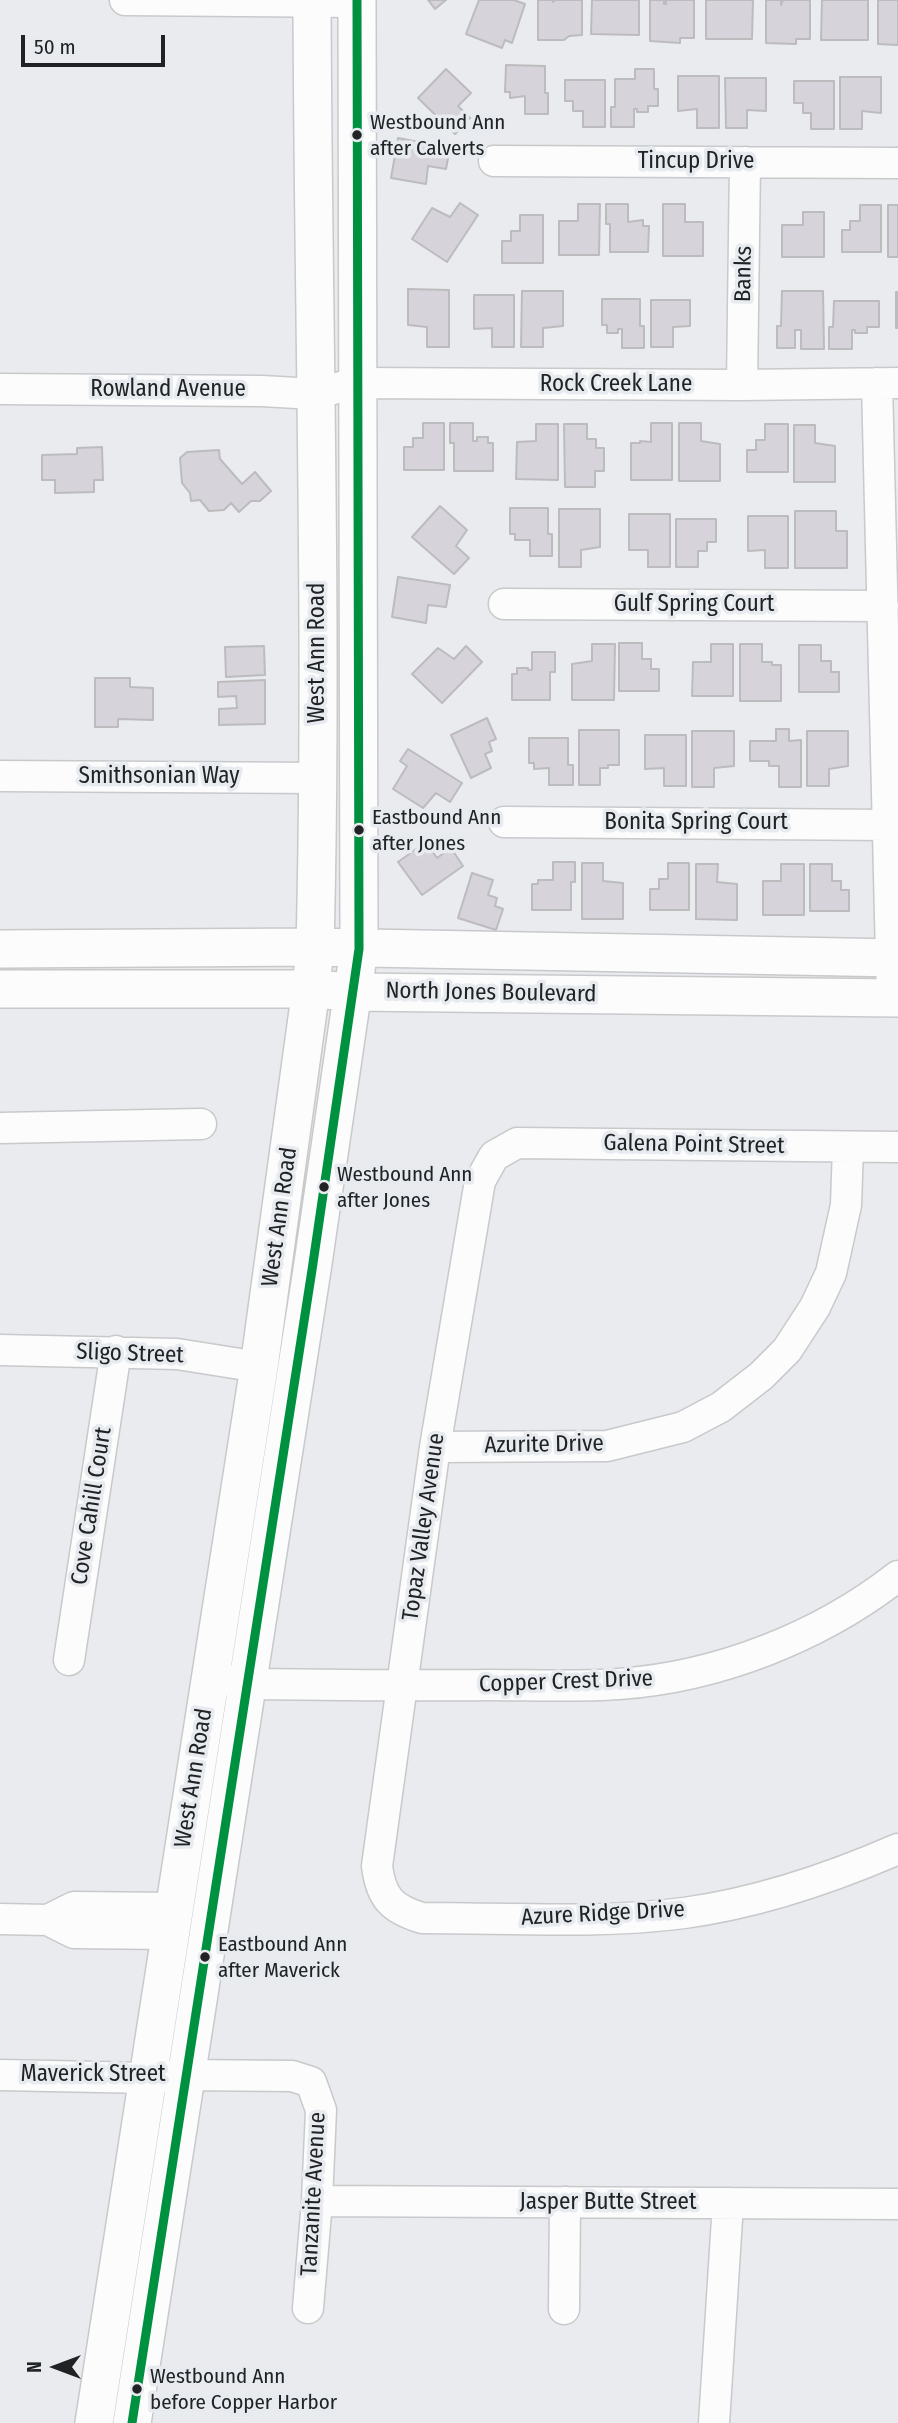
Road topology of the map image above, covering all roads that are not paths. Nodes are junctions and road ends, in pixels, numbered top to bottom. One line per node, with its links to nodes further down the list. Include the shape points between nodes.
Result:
1 (125, 0): 2 (street)
2 (312, 1): 3 (street); 10 (main road, West Ann Road)
3 (357, 1): 10 (main road, West Ann Road)
4 (494, 161): 5 (street, Tincup Drive)
5 (745, 162): 6 (street, Tincup Drive); 8 (street, Banks)
6 (898, 163)
7 (888, 383): 8 (street, Rock Creek Lane); 12 (street)
8 (742, 386): 10 (street, Rock Creek Lane)
9 (0, 389): 10 (street, Rowland Avenue)
10 (335, 389): 14 (main road, West Ann Road, via 318,584); 18 (main road, West Ann Road, via 360,665)
11 (504, 604): 12 (street, Gulf Spring Court)
12 (883, 606): 16 (street)
13 (0, 776): 14 (street, Smithsonian Way)
14 (317, 778): 17 (main road, West Ann Road)
15 (504, 822): 16 (street, Bonita Spring Court)
16 (888, 825): 20 (street)
17 (315, 947): 18 (main road, North Jones Boulevard); 19 (main road, North Jones Boulevard); 22 (main road, West Ann Road)
18 (359, 948): 20 (main road, North Jones Boulevard); 23 (main road, West Ann Road)
19 (0, 949)
20 (895, 957): 24 (street)
21 (0, 989): 22 (main road, North Jones Boulevard)
22 (311, 989): 23 (main road, North Jones Boulevard); 32 (main road, West Ann Road)
23 (354, 992): 24 (main road, North Jones Boulevard); 34 (main road, West Ann Road)
24 (895, 998)
25 (201, 1124): 26 (street)
26 (0, 1128)
27 (848, 1147): 28 (street, Galena Point Street); 29 (street, Galena Point Street, via 517,1143); 33 (street, Azurite Drive, via 846,1205 831,1273 815,1307 778,1359 721,1407 683,1427 607,1446)
28 (898, 1147)
29 (494, 1156): 33 (street, Topaz Valley Avenue, via 480,1181)
30 (0, 1350): 31 (street, Sligo Street)
31 (116, 1351): 32 (street, Sligo Street, via 177,1354); 36 (street, Cove Cahill Court)
32 (259, 1367): 34 (main road, via 270,1380 268,1413); 37 (main road, West Ann Road)
33 (435, 1447): 39 (street, Topaz Valley Avenue)
34 (279, 1482): 38 (main road, West Ann Road)
35 (898, 1576): 39 (street, Copper Crest Drive, via 845,1613 749,1658 663,1679 619,1684)
36 (69, 1660)
37 (210, 1677): 38 (street, Copper Crest Drive); 43 (main road, West Ann Road)
38 (248, 1684): 39 (street, Copper Crest Drive); 45 (main road, West Ann Road)
39 (402, 1686): 41 (street, Topaz Valley Avenue, via 377,1866)
40 (898, 1849): 41 (street, Azure Ridge Drive, via 774,1895 684,1913 606,1919 422,1918 403,1913)
41 (388, 1901)
42 (0, 1919): 43 (street, via 48,1920 74,1907 98,1920)
43 (172, 1921): 46 (main road, West Ann Road)
44 (0, 2075): 46 (street, Maverick Street)
45 (186, 2075): 46 (street, Maverick Street); 47 (street, Maverick Street, via 292,2076); 55 (main road, West Ann Road)
46 (148, 2078): 54 (main road, West Ann Road)
47 (311, 2082): 48 (street, Tanzanite Avenue, via 321,2110)
48 (317, 2201): 49 (street, Jasper Butte Street); 52 (street, Tanzanite Avenue)
49 (565, 2202): 50 (street, Jasper Butte Street); 53 (street)
50 (728, 2203): 51 (street, Jasper Butte Street); 56 (street)
51 (898, 2204)
52 (308, 2308)
53 (564, 2309)
54 (94, 2423)
55 (132, 2423)
56 (714, 2423)

